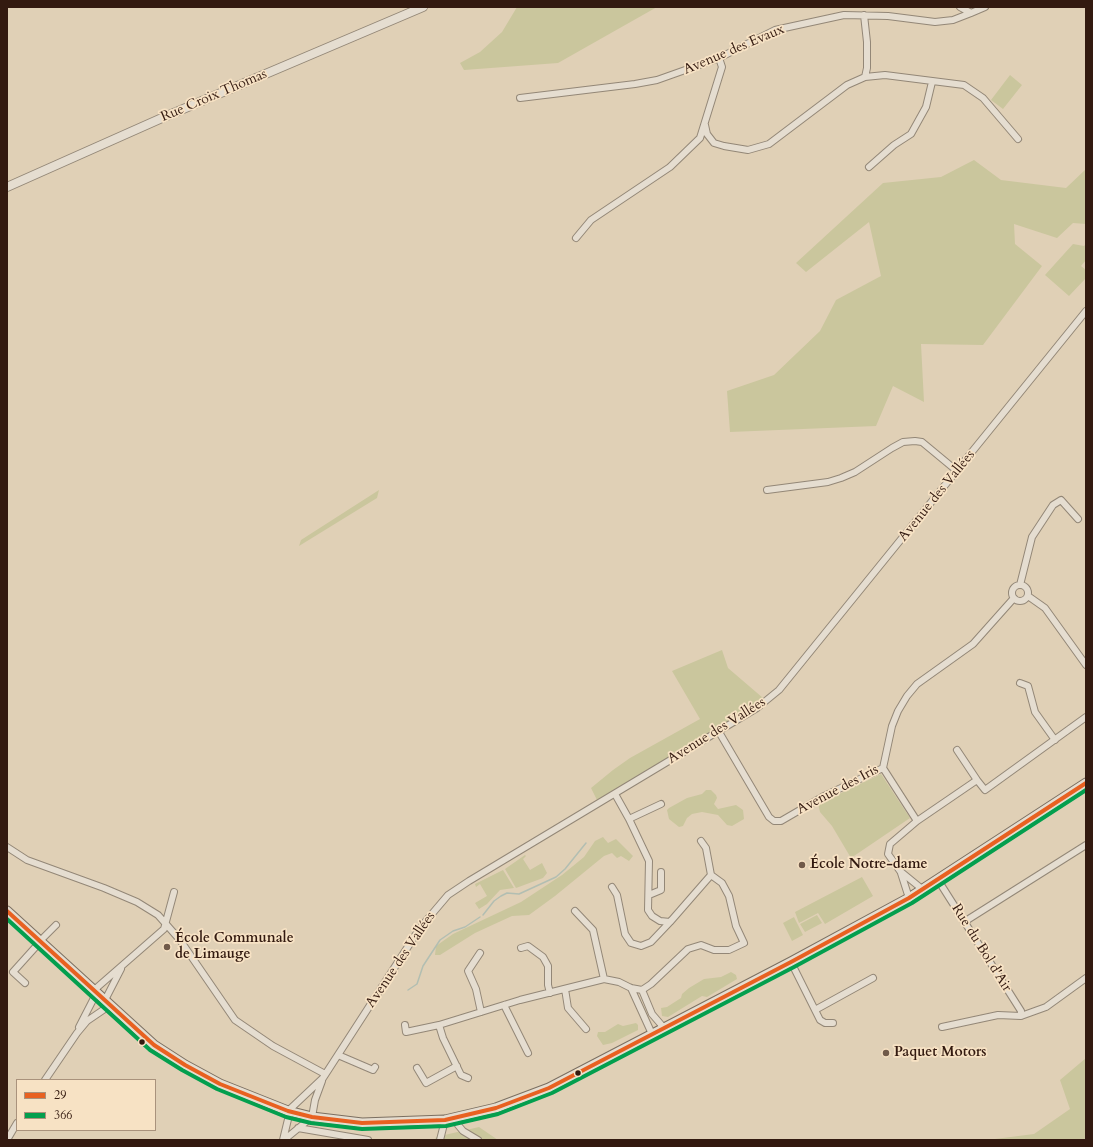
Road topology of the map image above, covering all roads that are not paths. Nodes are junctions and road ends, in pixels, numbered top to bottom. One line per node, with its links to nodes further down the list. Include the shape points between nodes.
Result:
1 (423, 7): 13 (street, Rue Croix Thomas)
2 (960, 7): 4 (street)
3 (986, 7): 4 (street, Avenue des Evaux)
4 (971, 13): 5 (street, Avenue des Evaux, via 953,20 935,22)
5 (864, 15): 6 (street, Avenue des Evaux, via 844,15 775,30); 7 (street, via 867,42 867,68)
6 (719, 58): 9 (street, Avenue des Evaux, via 675,75 650,81); 10 (street, via 722,67)
7 (864, 77): 8 (street, via 885,75); 10 (street, via 847,85 769,144 758,148 748,150 714,142 707,134)
8 (932, 82): 11 (street, via 964,85 972,90 983,98); 12 (street, via 926,107 911,134)
9 (520, 98)
10 (705, 125): 14 (street, via 700,138 670,167 605,209 591,220)
11 (1018, 138)
12 (869, 167)
13 (7, 187)
14 (576, 238)
15 (1086, 311): 16 (street, Avenue des Vallées)
16 (957, 471): 17 (street, via 922,442 915,441 897,445 841,478); 25 (street, Avenue des Vallées, via 779,690 757,708)
17 (768, 490)
18 (1078, 518): 19 (street, via 1062,500 1053,505 1032,536)
19 (1020, 585): 20 (street, via 1027,588); 21 (street, via 1013,591)
20 (1028, 596): 21 (street, via 1022,601); 22 (street, via 1045,608)
21 (1014, 598): 28 (street, Avenue des Iris, via 973,644 917,684 906,696 892,726)
22 (1086, 665)
23 (1020, 683): 26 (street, via 1028,686 1035,712)
24 (1086, 717): 26 (street)
25 (719, 732): 28 (street, Avenue des Iris, via 774,821 781,821 824,796); 31 (street, Avenue des Vallées)
26 (1055, 740): 29 (street, via 985,790)
27 (957, 750): 29 (street)
28 (883, 768): 34 (street)
29 (977, 780): 34 (street)
30 (1086, 783): 41 (main road)
31 (615, 794): 33 (street); 83 (street, Avenue des Vallées, via 448,895 420,928)
32 (661, 804): 33 (street)
33 (629, 819): 45 (street, via 649,861)
34 (917, 821): 38 (street, via 890,844 888,854)
35 (702, 841): 40 (street, via 706,848)
36 (1086, 845): 50 (street)
37 (7, 847): 51 (street, via 27,860 137,902)
38 (900, 871): 43 (street); 46 (street)
39 (661, 872): 45 (street, via 661,890)
40 (711, 875): 49 (street); 66 (street, via 722,883 729,896 736,926 744,943 729,950 714,950 701,945 688,949)
41 (938, 880): 43 (main road); 50 (street, Rue du Bol d'Air)
42 (612, 887): 49 (street, via 625,934 631,943 641,946 652,942)
43 (922, 890): 46 (main road)
44 (174, 892): 51 (street)
45 (649, 895): 49 (street, via 648,910 652,916 660,921)
46 (909, 898): 56 (main road)
47 (7, 911): 53 (main road)
48 (575, 911): 62 (street, via 592,930)
49 (670, 922)
50 (964, 922): 73 (street, Rue du Bol d'Air, via 1021,1011)
51 (166, 923): 57 (street, via 160,934); 87 (street, via 235,1020)
52 (56, 925): 53 (street)
53 (40, 942): 63 (street, via 13,972); 67 (main road)
54 (521, 948): 68 (street, via 528,946 543,957 548,966)
55 (480, 953): 58 (street)
56 (791, 962): 71 (street); 77 (main road)
57 (123, 966): 67 (street); 69 (street)
58 (468, 971): 59 (street); 72 (street)
59 (462, 976)
60 (873, 978): 71 (street)
61 (1086, 978): 73 (street, via 1046,1007)
62 (604, 979): 64 (street); 65 (street)
63 (25, 983)
64 (631, 988): 66 (street); 81 (street)
65 (565, 990): 68 (street); 79 (street, via 568,1008)
66 (642, 990): 77 (street, via 652,1014)
67 (94, 992): 69 (main road); 80 (street)
68 (550, 993): 70 (street)
69 (107, 1004): 80 (street); 90 (main road, via 154,1045 185,1065 220,1084)
70 (504, 1005): 72 (street); 82 (street)
71 (815, 1010): 74 (street, via 820,1020)
72 (481, 1012): 76 (street)
73 (1021, 1016): 78 (street, via 998,1015)
74 (833, 1023)
75 (405, 1025): 76 (street, via 406,1032)
76 (439, 1025): 84 (street)
77 (664, 1028): 81 (main road)
78 (942, 1028)
79 (586, 1029)
80 (77, 1033): 89 (street)
81 (652, 1034): 92 (main road, via 549,1088 496,1108)
82 (528, 1053)
83 (338, 1055): 85 (street, via 373,1070); 87 (street, Avenue des Vallées)
84 (457, 1066): 86 (street, via 426,1083); 88 (street, via 461,1074)
85 (375, 1067)
86 (417, 1068)
87 (324, 1076): 90 (street, Avenue des Vallées); 91 (street, Avenue des Vallées)
88 (468, 1078)
89 (46, 1079)
90 (289, 1111): 91 (main road); 97 (street)
91 (312, 1117): 93 (main road, via 362,1123); 95 (street)
92 (456, 1119): 93 (main road); 100 (street, via 463,1130)
93 (446, 1120): 99 (street)
94 (16, 1126): 96 (street)
95 (298, 1128): 97 (street); 98 (street)
96 (7, 1140)
97 (283, 1140)
98 (368, 1140)
99 (440, 1140)
100 (478, 1140)

